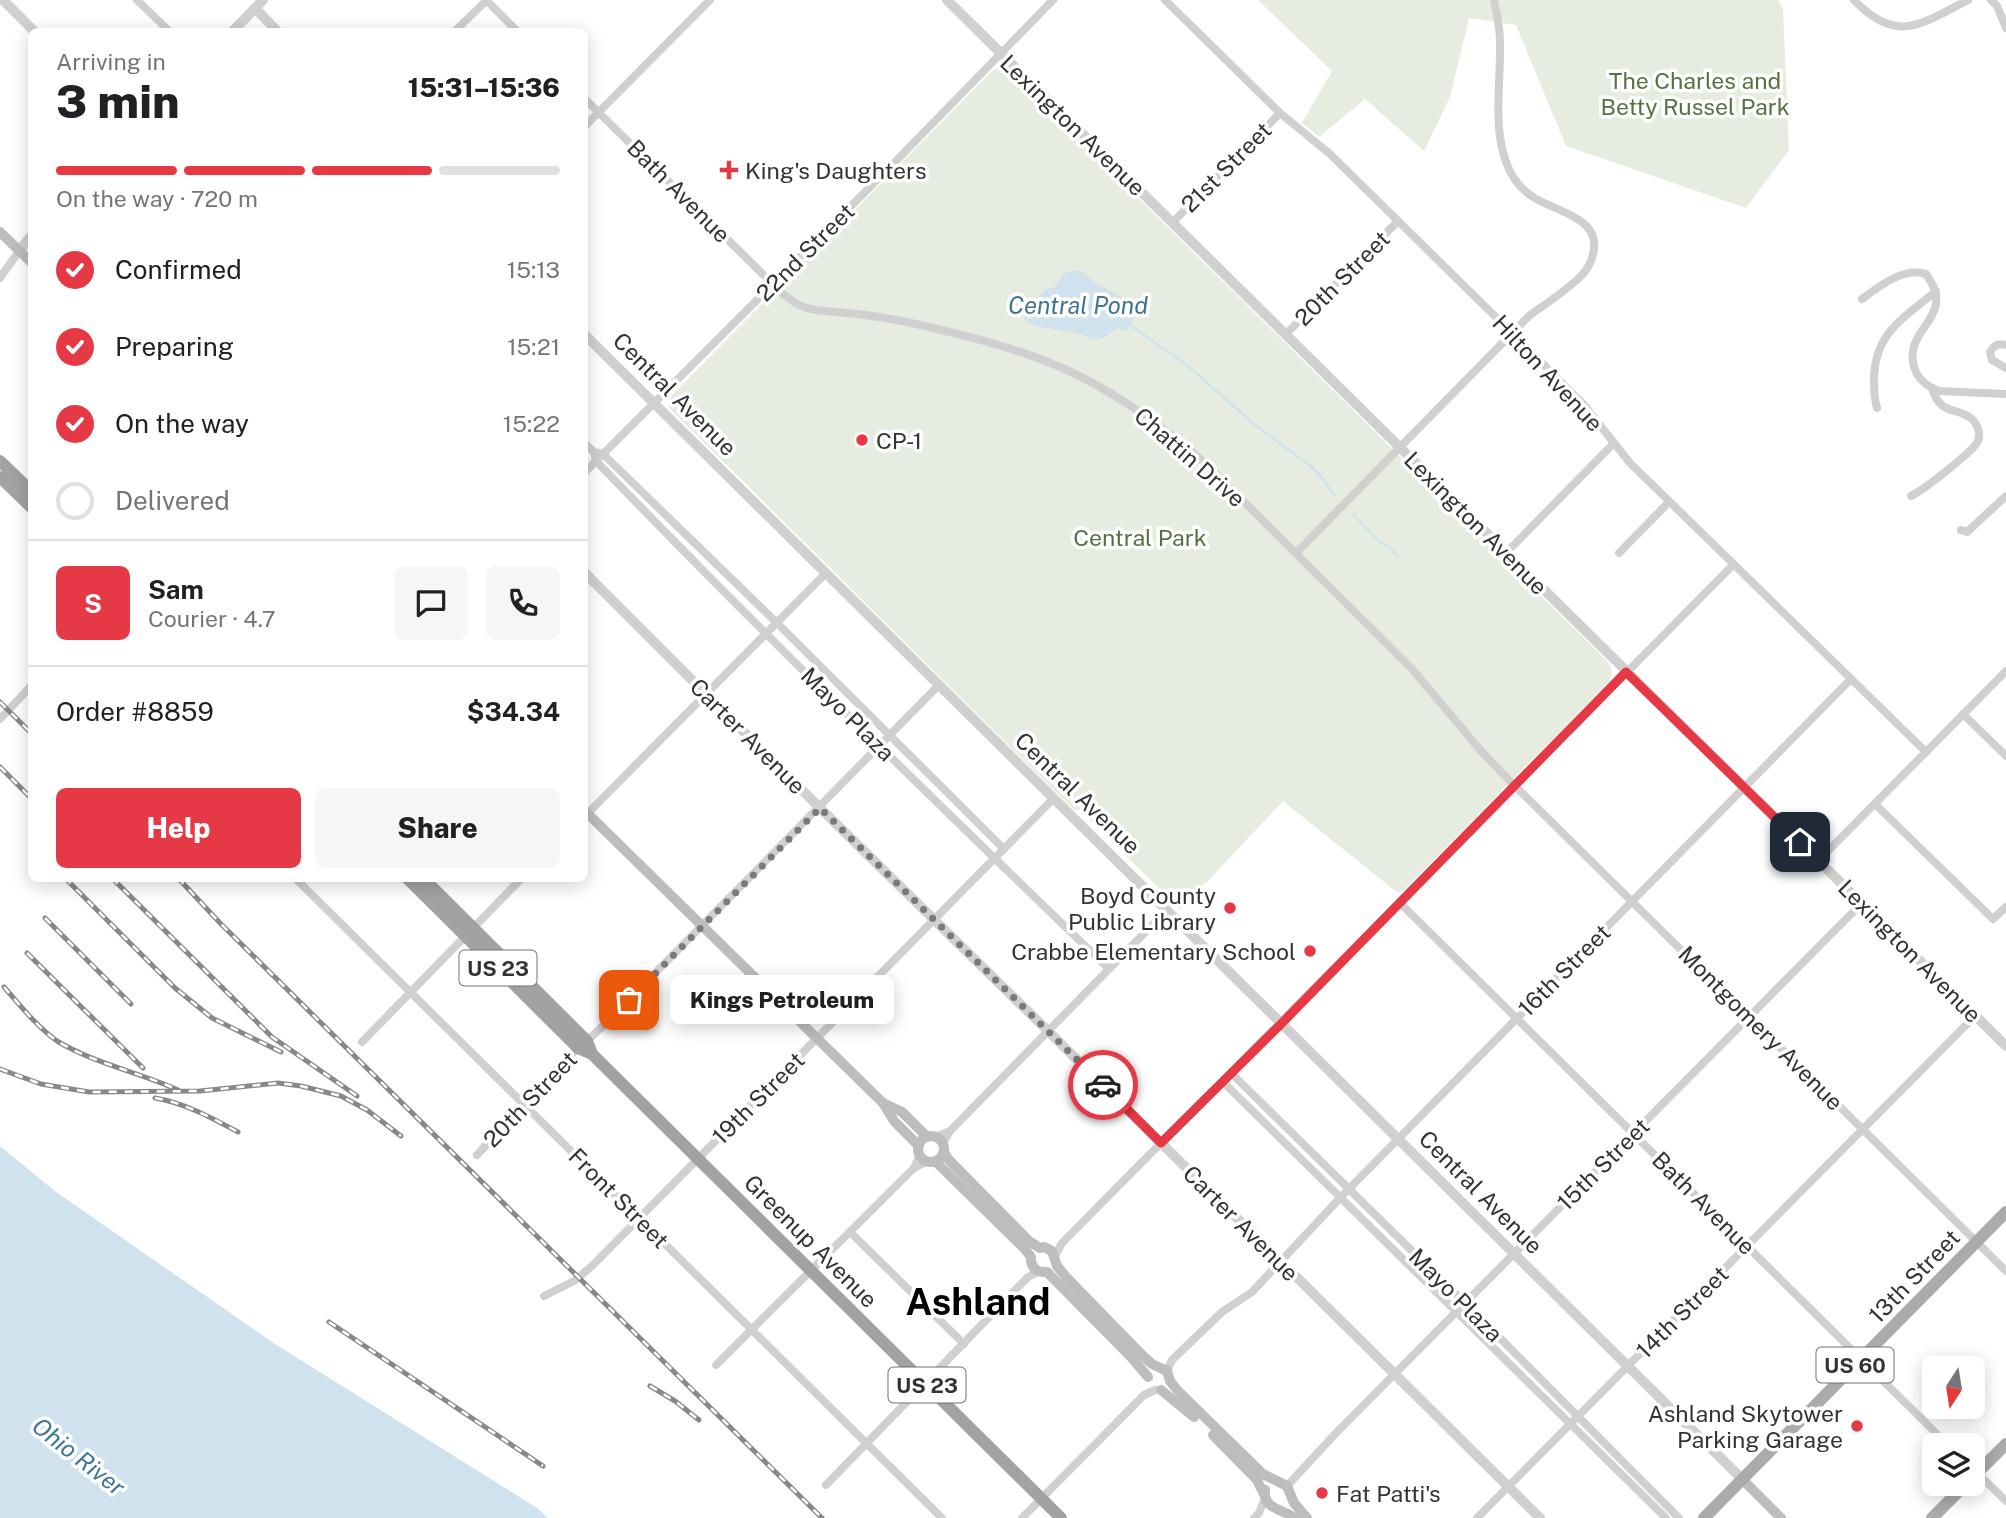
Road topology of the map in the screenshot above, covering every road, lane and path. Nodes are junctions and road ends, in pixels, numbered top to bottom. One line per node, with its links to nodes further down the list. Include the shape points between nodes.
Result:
1 (3, 0): 15 (street)
2 (137, 0): 16 (street)
3 (263, 0): 14 (street)
4 (486, 0): 19 (street); 20 (street)
5 (710, 0): 24 (street)
6 (947, 0): 22 (street, Lexington Avenue)
7 (1053, 0): 22 (street, 22nd Street)
8 (1165, 0): 25 (street, Hilton Avenue)
9 (1494, 0): 37 (street, via 1505,162 1531,196 1578,218 1595,241 1590,265 1582,275)
10 (1854, 0): 11 (street, via 1889,26 1903,27 1930,20)
11 (1968, 0)
12 (1994, 3): 13 (street); 21 (street)
13 (2006, 3)
14 (254, 8): 17 (street); 18 (street)
15 (31, 28)
16 (166, 28)
17 (236, 28)
18 (274, 28)
19 (458, 28)
20 (513, 28)
21 (2006, 29)
22 (1001, 54): 28 (street, Lexington Avenue); 34 (street, 22nd Street)
23 (588, 102): 24 (street, Bath Avenue)
24 (599, 112): 26 (street); 34 (street, Bath Avenue)
25 (1280, 113): 27 (street, Hilton Avenue, via 1330,154); 28 (street, 21st Street)
26 (588, 123)
27 (1398, 221): 37 (street, Hilton Avenue); 38 (street, 20th Street)
28 (1173, 222): 38 (street, Lexington Avenue)
29 (0, 232): 31 (main road)
30 (28, 240): 31 (street)
31 (19, 251): 32 (main road); 33 (street)
32 (28, 259)
33 (0, 278)
34 (773, 284): 44 (street, 22nd Street); 59 (street, Chattin Drive, via 801,307 904,322 986,341 1087,380 1184,445)
35 (1936, 291): 36 (street, via 1926,274 1918,271 1889,281); 42 (street, via 1935,310 1918,336 1913,354 1913,368); 45 (street, via 1882,341 1874,370)
36 (1862, 299)
37 (1513, 333): 46 (street, Hilton Avenue, via 1584,405); 48 (street)
38 (1286, 334): 48 (street, Lexington Avenue)
39 (588, 338): 44 (street, Central Avenue)
40 (2006, 345): 41 (street, via 1996,345 1990,352 1992,360)
41 (2006, 368)
42 (1932, 388): 43 (street); 54 (street, via 1941,405 1972,419 1979,440)
43 (2006, 394)
44 (654, 404): 49 (street, 22nd Street); 63 (street, Central Avenue)
45 (1877, 408)
46 (1614, 444): 56 (street, Hilton Avenue); 60 (street)
47 (588, 447): 49 (street, Mayo Plaza)
48 (1400, 447): 59 (street); 60 (street, Lexington Avenue)
49 (598, 456): 51 (street, 22nd Street); 65 (street, Mayo Plaza); 66 (street, Mayo Plaza, via 671,539)
50 (0, 461): 53 (highway)
51 (588, 468)
52 (0, 477): 57 (highway)
53 (28, 488)
54 (1911, 496)
55 (2006, 496): 58 (street, via 1968,532)
56 (1669, 502): 61 (street); 62 (street, Hilton Avenue)
57 (28, 504)
58 (1961, 530)
59 (1296, 553): 79 (street, Chattin Drive, via 1413,670)
60 (1506, 553): 68 (street, Lexington Avenue)
61 (1619, 553)
62 (1733, 565): 68 (street); 69 (street, Hilton Avenue)
63 (825, 574): 65 (street); 70 (street, Central Avenue)
64 (588, 576): 72 (street, Carter Avenue)
65 (776, 623): 66 (street); 75 (street, Mayo Plaza)
66 (766, 633): 72 (street); 76 (street, Mayo Plaza)
67 (2006, 671): 73 (street)
68 (1626, 672): 79 (street); 80 (street, Lexington Avenue)
69 (1851, 679): 77 (street, Hilton Avenue); 80 (street, 16th Street)
70 (939, 686): 75 (street, 20th Street); 81 (street, Central Avenue)
71 (28, 689): 74 (street)
72 (705, 694): 83 (street, Carter Avenue); 84 (street)
73 (1963, 714): 77 (street); 78 (street)
74 (0, 719)
75 (890, 736): 76 (street, 20th Street); 86 (street, Mayo Plaza)
76 (880, 746): 83 (street, 20th Street); 87 (street, Mayo Plaza)
77 (1926, 752): 82 (street)
78 (2006, 756)
79 (1515, 786): 93 (street); 94 (street, Montgomery Avenue)
80 (1745, 788): 88 (street, Lexington Avenue); 94 (street, 16th Street)
81 (1053, 799): 86 (street, 19th Street); 97 (street, Central Avenue)
82 (1875, 804): 88 (street); 96 (street, via 1993,919)
83 (820, 808): 98 (street, Carter Avenue); 99 (street, 20th Street)
84 (588, 811)
85 (588, 815): 99 (main road)
86 (1004, 849): 87 (street, 19th Street)
87 (995, 858): 98 (street, 19th Street); 101 (street, Mayo Plaza)
88 (1819, 860): 95 (street, Lexington Avenue)
89 (299, 882): 102 (street, Front Street)
90 (412, 882): 100 (highway, Greenup Avenue / US 23)
91 (426, 882): 100 (highway, Greenup Avenue / US 23)
92 (518, 882): 100 (street)
93 (1399, 902): 105 (street, Bath Avenue); 106 (street)
94 (1632, 902): 104 (street, Montgomery Avenue); 105 (street, 16th Street)
95 (1861, 903): 103 (street, Lexington Avenue); 104 (street, 15th Street)
96 (2006, 907)
97 (1167, 910): 101 (street); 106 (street, Central Avenue)
98 (933, 919): 107 (street, Carter Avenue); 108 (street, 19th Street)
99 (702, 926): 108 (main road); 110 (street, 20th Street)
100 (469, 932): 102 (street); 110 (highway, Greenup Avenue / US 23)
101 (1109, 969): 107 (street)
102 (410, 992): 109 (street); 115 (street, Front Street)
103 (1975, 1016): 111 (street, Lexington Avenue); 116 (street, 14th Street)
104 (1749, 1017): 116 (street, Montgomery Avenue); 117 (street, 15th Street)
105 (1516, 1018): 117 (street, Bath Avenue); 118 (street, 16th Street)
106 (1281, 1024): 112 (street); 118 (street, Central Avenue)
107 (1048, 1031): 119 (street); 120 (street, Carter Avenue)
108 (816, 1039): 114 (main road); 123 (street, 19th Street)
109 (362, 1042)
110 (583, 1045): 115 (street, 20th Street); 123 (highway, Greenup Avenue / US 23)
111 (2006, 1046)
112 (1231, 1073): 113 (street); 124 (street, Mayo Plaza)
113 (1223, 1082): 120 (street); 125 (street, Mayo Plaza)
114 (883, 1103): 119 (main road, via 902,1112); 122 (main road)
115 (524, 1104): 121 (street, 20th Street); 127 (street, Front Street)
116 (1864, 1130): 129 (street, Montgomery Avenue); 130 (street, 14th Street)
117 (1634, 1133): 130 (street, Bath Avenue); 132 (street, 15th Street)
118 (1398, 1139): 124 (street, 16th Street); 132 (street, Central Avenue)
119 (938, 1142): 122 (main road, via 939,1159); 122 (main road, via 920,1142); 131 (main road, via 948,1159 1029,1241)
120 (1161, 1143): 131 (street); 133 (street, Carter Avenue)
121 (477, 1155)
122 (925, 1156): 128 (street); 134 (main road)
123 (698, 1158): 127 (street, 19th Street); 135 (highway, Greenup Avenue / US 23)
124 (1349, 1189): 125 (street, 16th Street); 138 (street, Mayo Plaza)
125 (1340, 1198): 133 (street, 16th Street); 139 (street, Mayo Plaza)
126 (2006, 1212): 129 (main road, 13th Street / US 60)
127 (639, 1218): 137 (street, 19th Street, via 584,1273); 140 (street, Front Street)
128 (850, 1232): 135 (street); 141 (street)
129 (1977, 1242): 136 (street, Montgomery Avenue); 142 (main road, 13th Street / US 60)
130 (1747, 1246): 142 (street, Bath Avenue); 144 (street, 14th Street)
131 (1050, 1254): 134 (main road); 134 (main road, via 1036,1250); 145 (main road, via 1066,1277)
132 (1514, 1254): 138 (street, 15th Street); 144 (street, Central Avenue)
133 (1280, 1262): 145 (street, 16th Street, via 1172,1360); 146 (street, Carter Avenue)
134 (1037, 1266): 141 (street); 148 (main road, via 1131,1357)
135 (811, 1271): 140 (street); 147 (highway, Greenup Avenue / US 23)
136 (2006, 1271)
137 (544, 1296)
138 (1465, 1303): 139 (street, 15th Street); 149 (street, Mayo Plaza)
139 (1456, 1312): 146 (street, 15th Street); 150 (street, Mayo Plaza)
140 (752, 1329): 143 (street); 152 (street, Front Street)
141 (964, 1344): 147 (street)
142 (1862, 1359): 151 (street, Bath Avenue); 155 (main road, 13th Street / US 60)
143 (716, 1366)
144 (1628, 1366): 149 (street, 14th Street); 155 (street, Central Avenue)
145 (1165, 1373): 148 (main road, via 1151,1371); 148 (main road, via 1167,1387); 159 (main road, via 1245,1457)
146 (1394, 1375): 158 (street, Carter Avenue); 159 (street, 15th Street)
147 (925, 1383): 152 (street); 162 (highway, Greenup Avenue / US 23)
148 (1151, 1387): 160 (main road, via 1209,1430 1257,1480); 162 (street)
149 (1578, 1417): 150 (street, 14th Street); 174 (street, Mayo Plaza)
150 (1571, 1424): 158 (street, 14th Street); 173 (street, Mayo Plaza)
151 (1936, 1433)
152 (866, 1443): 157 (street); 166 (street, Front Street)
153 (2006, 1444): 154 (main road)
154 (1985, 1463)
155 (1742, 1479): 175 (main road, 13th Street / US 60); 176 (main road, Central Avenue)
156 (1985, 1483): 163 (street)
157 (826, 1485)
158 (1508, 1487): 171 (street, 14th Street); 172 (street, Carter Avenue)
159 (1285, 1488): 160 (main road, via 1268,1486); 164 (main road, via 1287,1505); 170 (main road)
160 (1264, 1496): 164 (main road, via 1266,1503); 165 (street)
161 (1954, 1496): 177 (main road)
162 (1042, 1499): 167 (street); 168 (highway, Greenup Avenue / US 23)
163 (2006, 1501)
164 (1276, 1508): 165 (street); 169 (main road)
165 (1257, 1516)
166 (942, 1518)
167 (1022, 1518)
168 (1061, 1518)
169 (1295, 1518)
170 (1307, 1518)
171 (1477, 1518)
172 (1540, 1518)
173 (1666, 1518)
174 (1679, 1518)
175 (1704, 1518)
176 (1781, 1518)
177 (1932, 1518)

